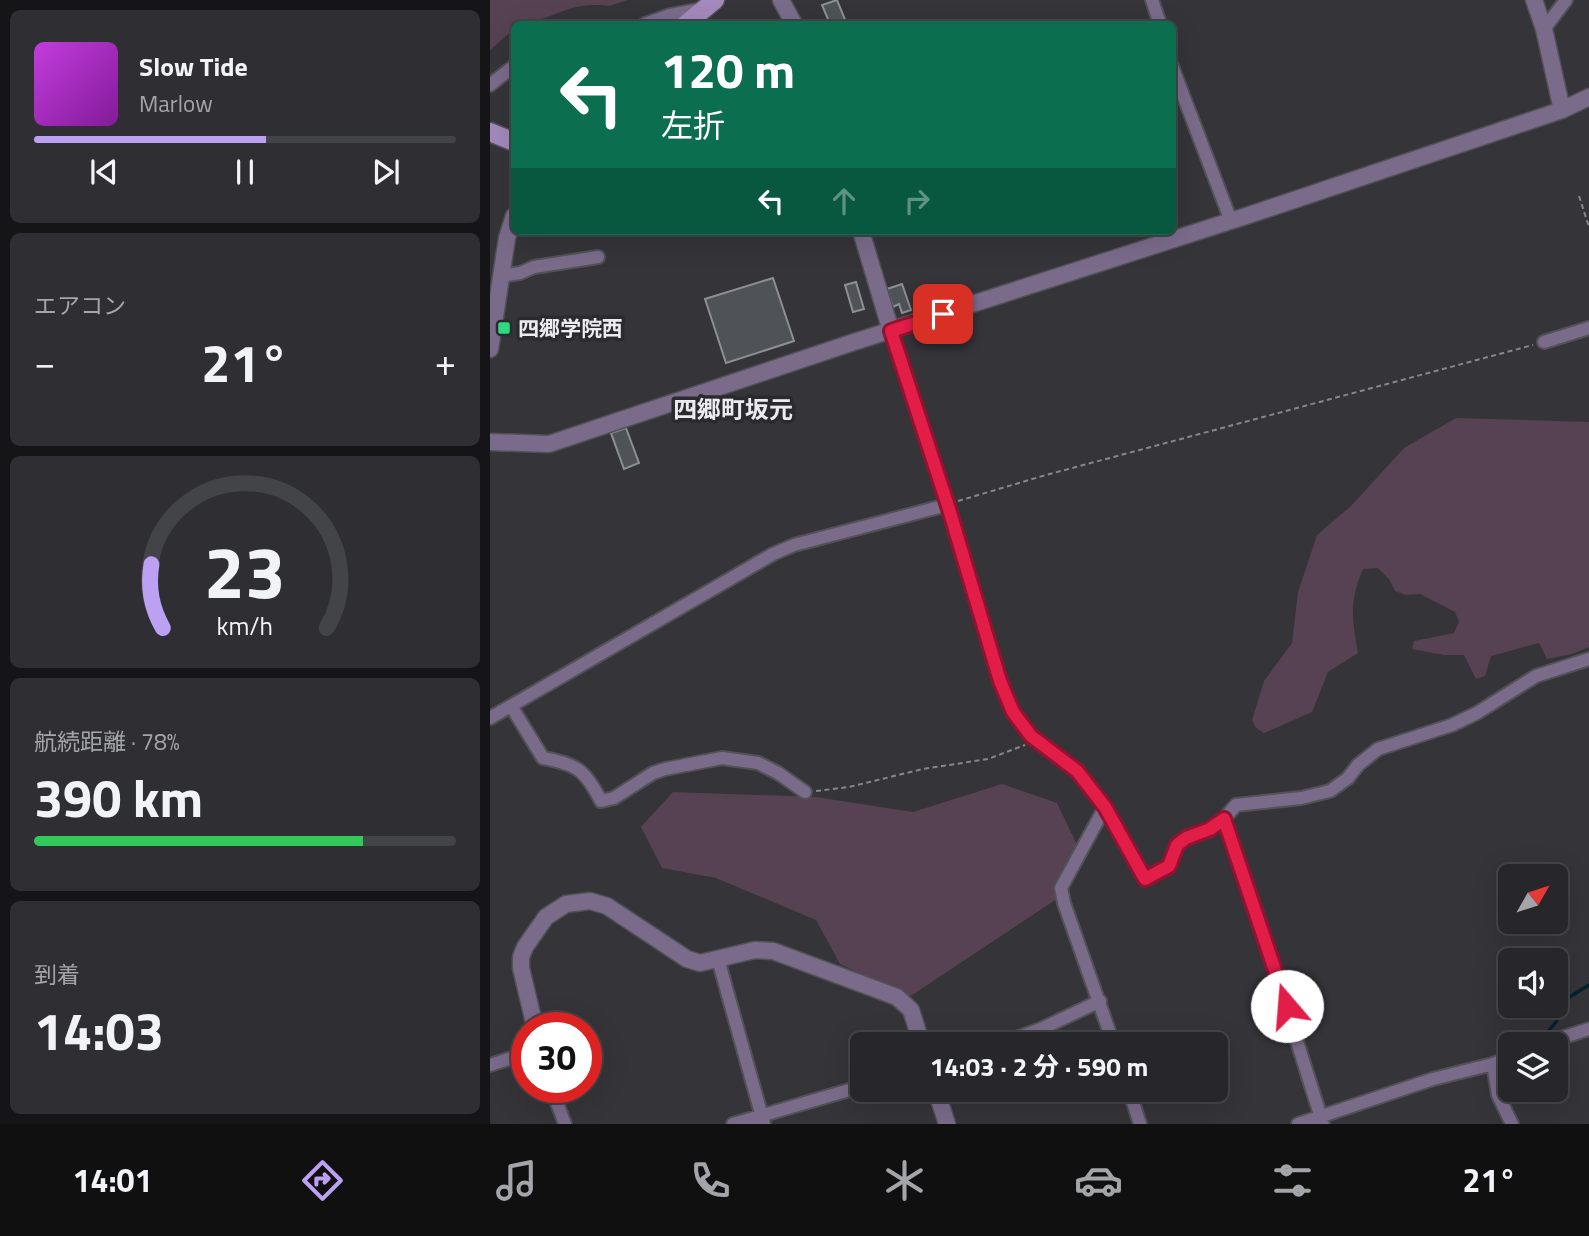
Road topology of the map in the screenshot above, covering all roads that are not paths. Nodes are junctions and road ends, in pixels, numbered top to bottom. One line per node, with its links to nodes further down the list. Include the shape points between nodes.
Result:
1 (781, 0): 8 (street)
2 (1152, 0): 9 (street)
3 (1534, 0): 10 (street)
4 (1566, 0): 10 (street)
5 (710, 4): 6 (street); 7 (main road)
6 (653, 21)
7 (690, 21)
8 (792, 21)
9 (1159, 21)
10 (1544, 29): 15 (street)
11 (511, 68): 13 (street)
12 (1176, 77): 18 (street)
13 (490, 85)
14 (1589, 97): 15 (street)
15 (1562, 110): 18 (street)
16 (490, 132): 17 (main road)
17 (511, 141)
18 (1231, 221): 24 (street)
19 (511, 225): 22 (street)
20 (862, 235): 24 (street)
21 (598, 257): 22 (street)
22 (501, 276): 26 (street)
23 (1589, 328): 25 (street)
24 (891, 331): 27 (street, via 549,444); 28 (street)
25 (1544, 342)
26 (490, 349)
27 (490, 442)
28 (947, 505): 30 (street, via 773,554); 33 (street, via 1013,712 1036,741 1077,771)
29 (1589, 659): 34 (street, via 1536,676 1452,725 1378,749 1330,791 1236,805)
30 (511, 706): 31 (street); 32 (street, via 543,758 568,762 582,771 601,801 665,769 722,758 758,763)
31 (490, 718)
32 (805, 792)
33 (1105, 807): 34 (street, via 1145,879 1169,866 1177,845 1186,838); 36 (street, via 1061,888)
34 (1224, 819): 52 (street)
35 (718, 959): 37 (street, via 700,963 687,959 607,906 590,901 566,904 547,917 521,957); 39 (street, via 755,950 773,951 897,997 911,1010); 51 (street)
36 (1100, 1001): 40 (street); 41 (street)
37 (531, 1012)
38 (1589, 1029): 42 (street)
39 (918, 1032)
40 (1033, 1032)
41 (1110, 1032)
42 (1568, 1036)
43 (511, 1058): 46 (street)
44 (1498, 1062): 45 (street)
45 (1493, 1064): 52 (street, via 1433,1079); 58 (street, via 1498,1095)
46 (490, 1065)
47 (850, 1090): 51 (street)
48 (940, 1102): 55 (street)
49 (1133, 1102): 56 (street)
50 (557, 1103): 53 (street)
51 (762, 1120): 54 (street)
52 (1322, 1121): 57 (street)
53 (565, 1124)
54 (733, 1124)
55 (947, 1124)
56 (1140, 1124)
57 (1298, 1124)
58 (1512, 1124)

